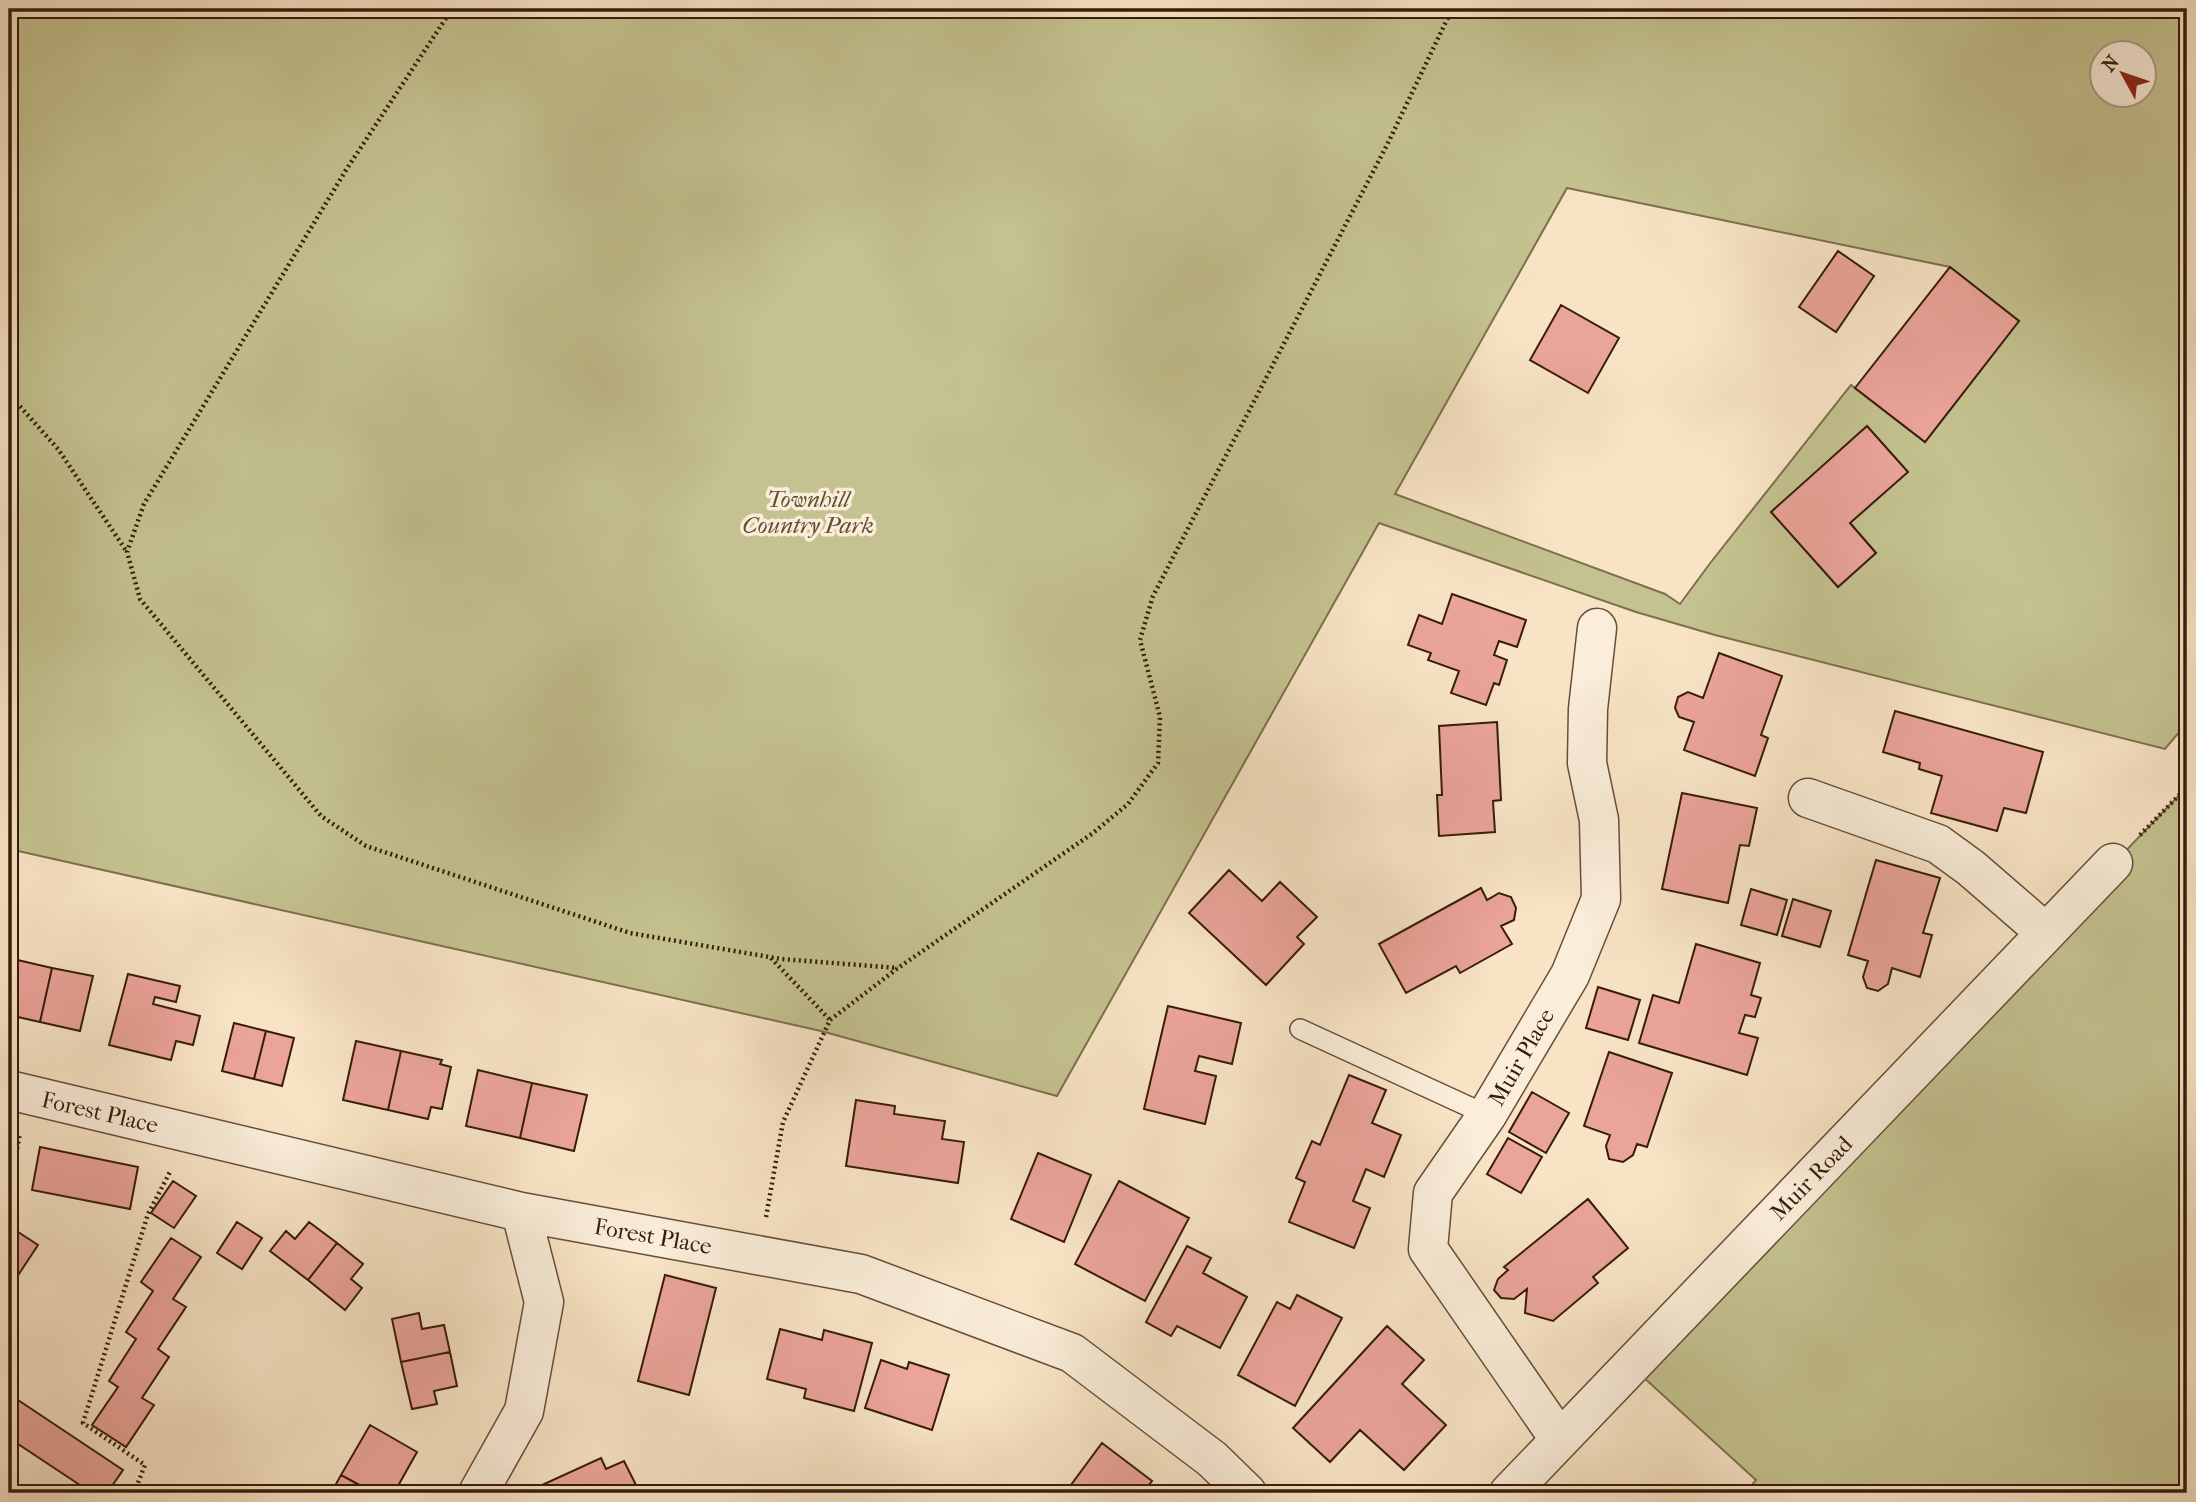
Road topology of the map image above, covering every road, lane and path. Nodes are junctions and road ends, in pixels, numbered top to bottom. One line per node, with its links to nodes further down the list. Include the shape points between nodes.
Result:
1 (452, 9): 4 (path, via 346,170 144,504)
2 (1452, 9): 11 (path, via 1389,141 1153,596 1140,640 1160,717 1158,762 1128,804 1093,833)
3 (9, 394): 4 (path, via 58,449)
4 (127, 552): 10 (path, via 140,599 321,816 366,846 630,933)
5 (1597, 628): 15 (street, Muir Place, via 1587,763 1599,820 1601,899 1570,975)
6 (2187, 788): 8 (path)
7 (1808, 798): 9 (street, via 1938,844)
8 (2113, 863): 9 (street, Muir Road)
9 (2046, 933): 20 (street, Muir Road)
10 (771, 958): 11 (path); 12 (path)
11 (898, 968): 12 (path)
12 (830, 1020): 19 (path, via 783,1122)
13 (1300, 1029): 15 (lane)
14 (18, 1092): 16 (street, Forest Place); 17 (path)
15 (1487, 1115): 20 (street, Muir Place, via 1433,1193 1428,1249)
16 (190, 1133): 18 (street, Forest Place); 21 (path, via 148,1213 83,1423 145,1465)
17 (9, 1192)
18 (522, 1212): 19 (street, Forest Place); 22 (street, via 544,1302 524,1411)
19 (759, 1256): 23 (street, Forest Place, via 861,1274 1072,1353 1212,1459)
20 (1559, 1440): 24 (street, Muir Road)
21 (134, 1493)
22 (478, 1493)
23 (1247, 1493)
24 (1509, 1493)

